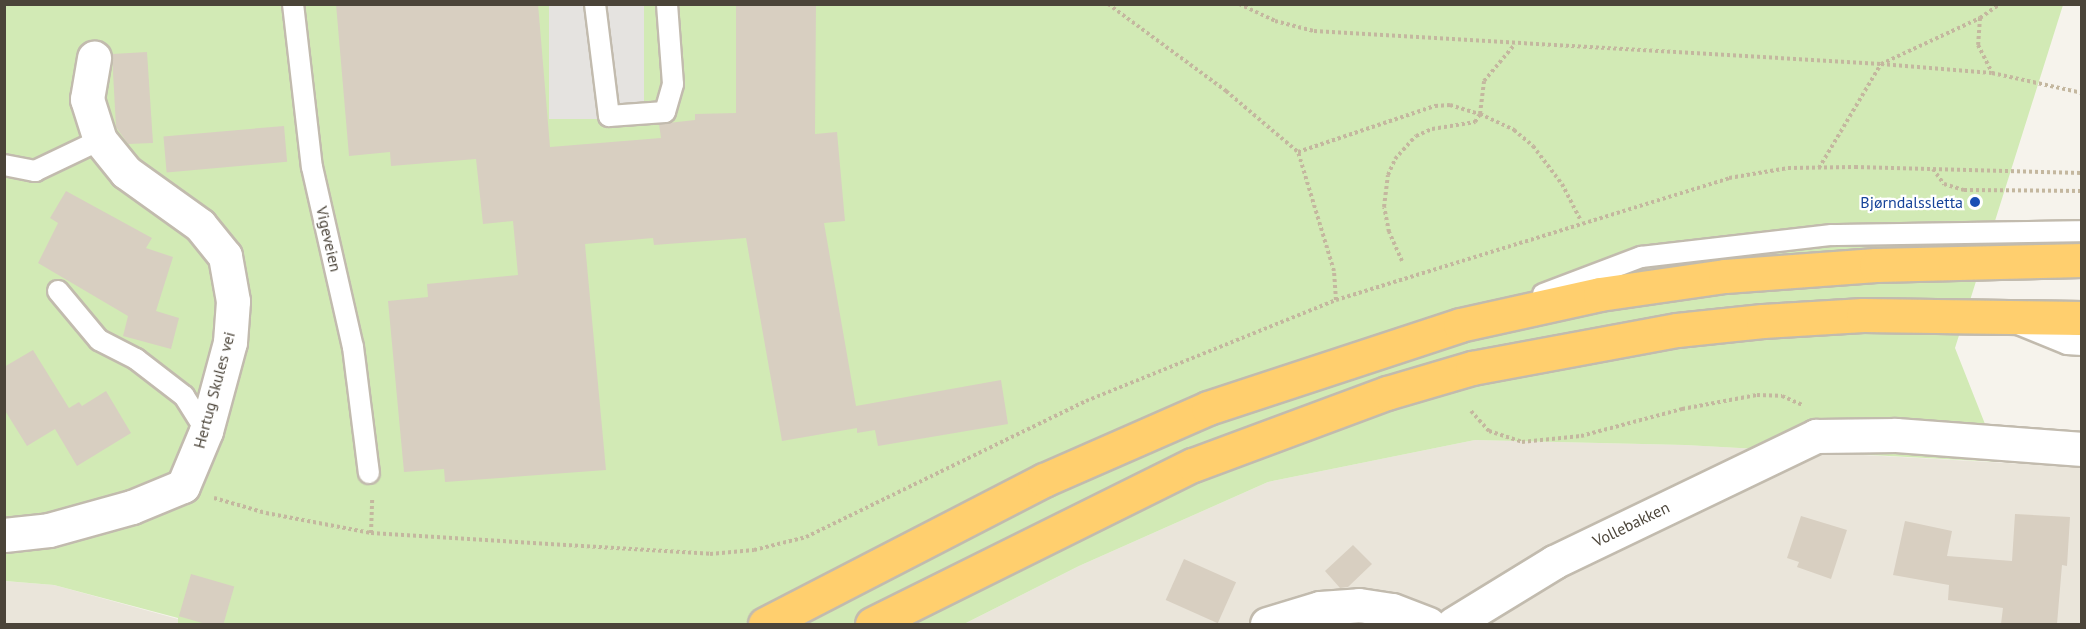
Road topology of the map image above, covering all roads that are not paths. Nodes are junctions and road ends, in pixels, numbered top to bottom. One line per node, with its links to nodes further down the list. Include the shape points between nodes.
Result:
1 (293, 4): 16 (lane, Vigeveien, via 312,167 353,347)
2 (595, 4): 3 (lane, via 609,116 665,112 673,84)
3 (667, 4)
4 (94, 58): 5 (street, Hertug Skules vei, via 87,99)
5 (99, 140): 6 (lane, via 35,171); 14 (street, Hertug Skules vei, via 126,172 200,225 225,256 233,301 230,342)
6 (4, 165)
7 (2082, 231): 12 (lane, via 1832,235 1641,257)
8 (2082, 260): 12 (highway, via 1876,266 1725,276 1600,294)
9 (58, 291): 14 (lane, via 99,339 136,359 184,396)
10 (1999, 316): 11 (highway); 13 (lane, via 2067,344); 19 (highway, via 1863,315 1688,329 1472,368 1387,393 1193,465)
11 (2082, 318)
12 (1460, 325): 18 (highway, via 1208,408 1044,480)
13 (2082, 345)
14 (206, 431): 17 (street, Hertug Skules vei, via 183,486 112,513 49,530)
15 (2082, 448): 22 (street, Vollebakken, via 1896,435 1816,436 1554,562)
16 (369, 473)
17 (4, 535)
18 (765, 624)
19 (872, 624)
20 (1267, 624): 21 (street, via 1320,608 1359,605 1392,610)
21 (1428, 624)
22 (1453, 624)

